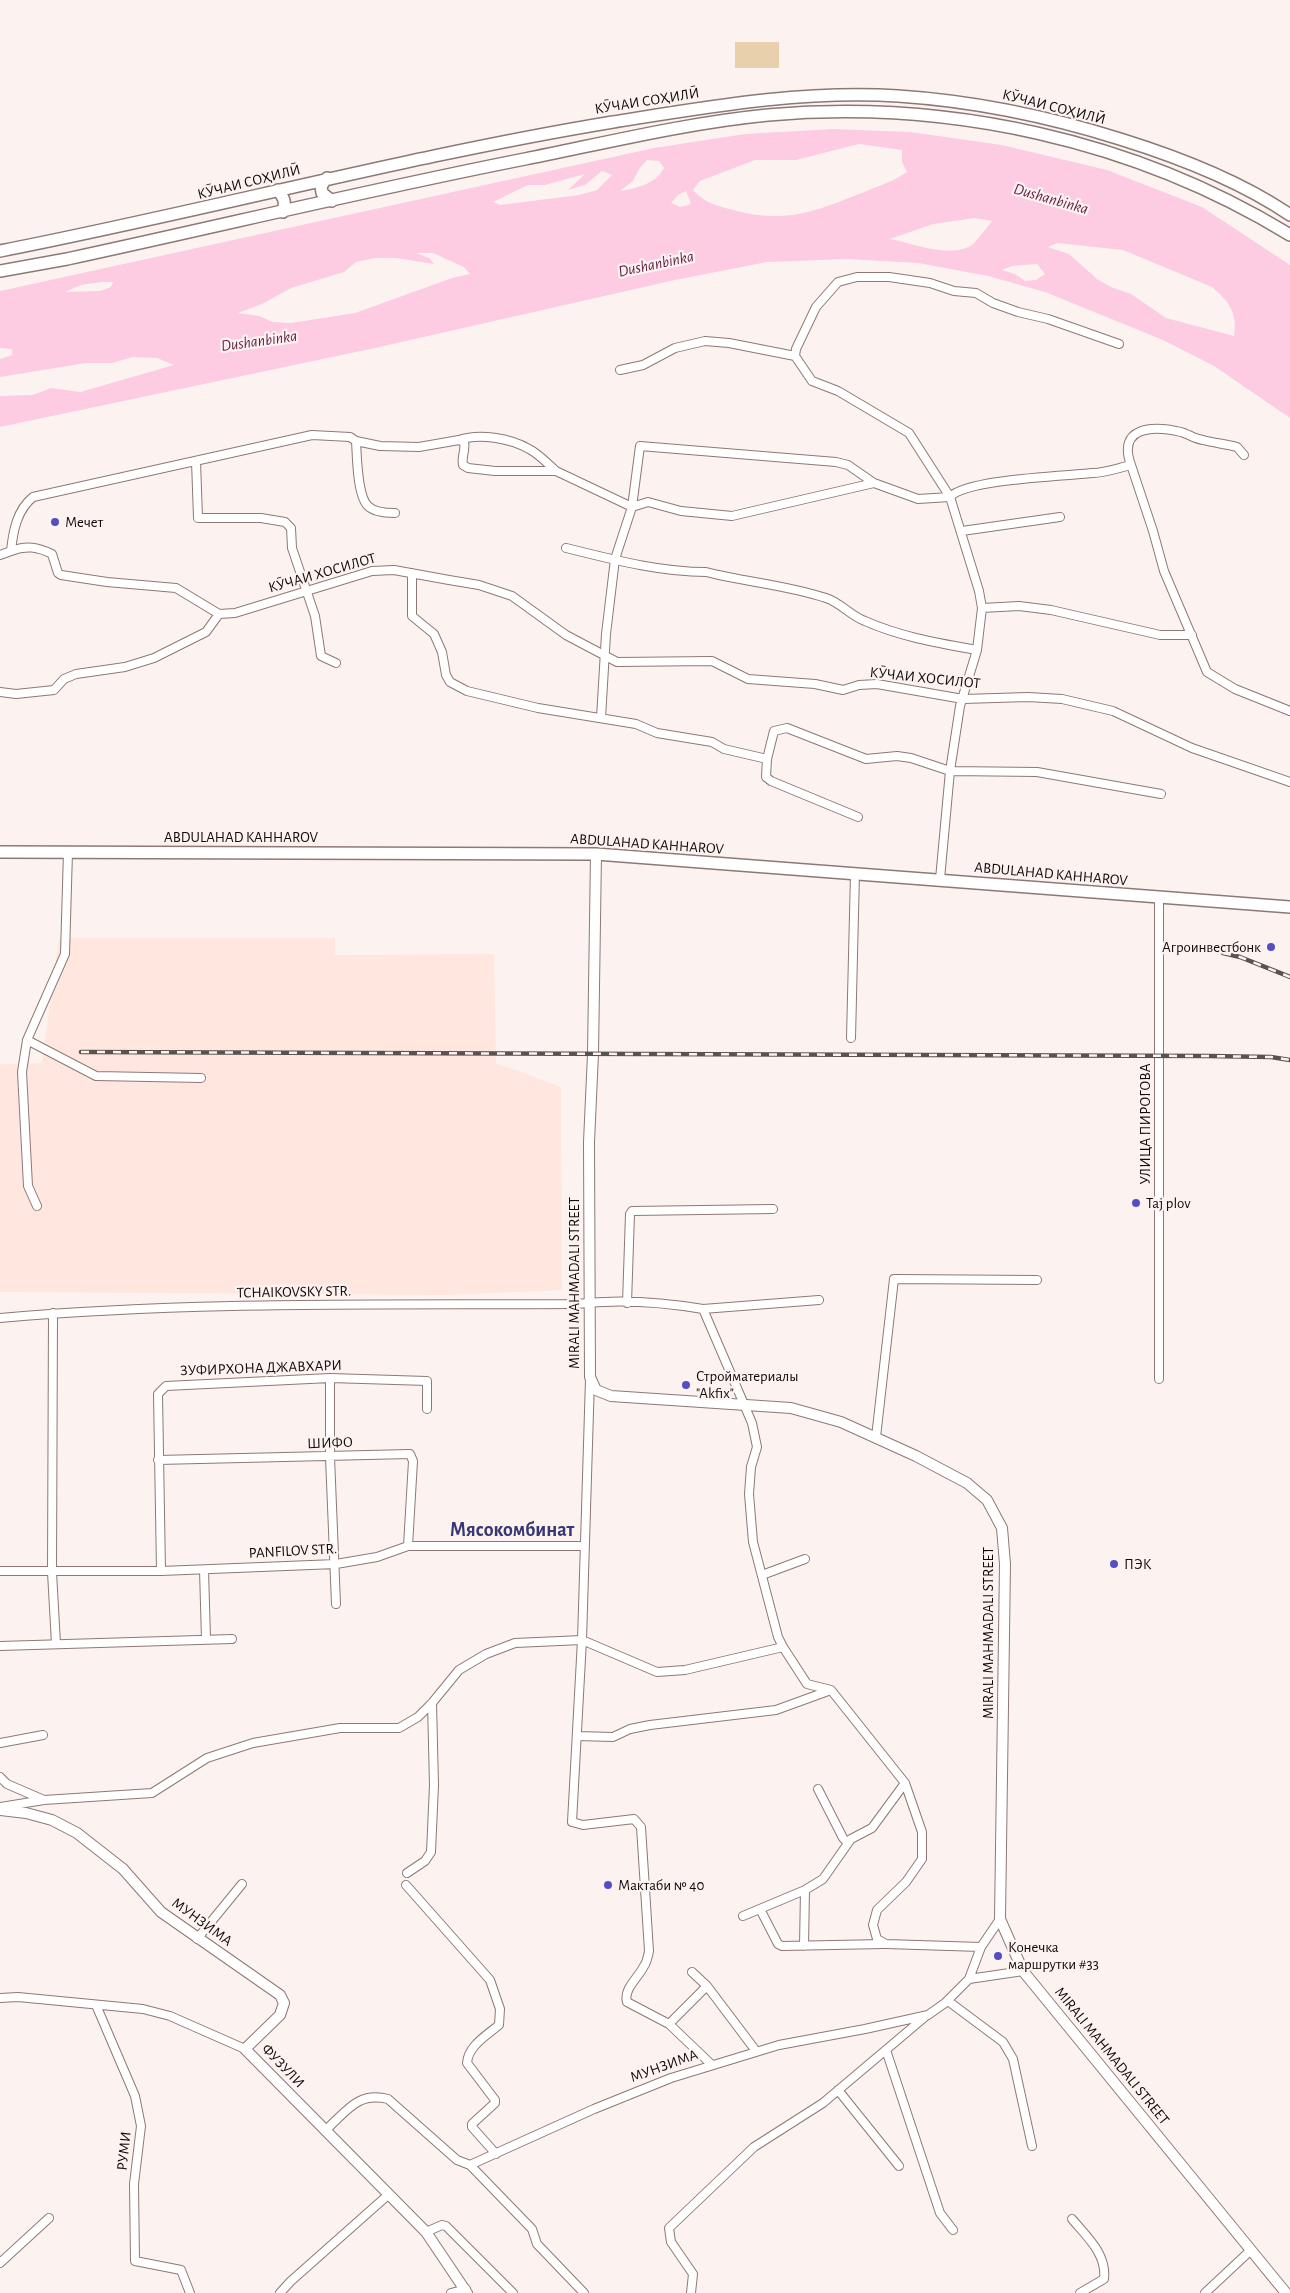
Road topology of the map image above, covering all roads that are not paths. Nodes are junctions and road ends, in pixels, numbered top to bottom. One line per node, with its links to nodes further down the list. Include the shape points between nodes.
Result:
1 (327, 178): 2 (main road, КӮЧАИ СОҲИЛӢ); 3 (main road, via 321,186 322,193); 5 (main road, КӮЧАИ СОҲИЛӢ, via 519,138 746,101 818,95 898,96 989,106 1069,123 1162,152 1214,174)
2 (278, 190): 4 (main road, via 284,197); 7 (main road, КӮЧАИ СОҲИЛӢ)
3 (332, 201): 4 (main road, КӮЧАИ СОҲИЛӢ); 6 (main road, КӮЧАИ СОҲИЛӢ, via 477,168 724,121 778,115 893,113 987,122 1059,138 1154,167)
4 (283, 212): 8 (main road, КӮЧАИ СОҲИЛӢ)
5 (1290, 215)
6 (1290, 235)
7 (0, 252)
8 (0, 271)
9 (1119, 344): 10 (street, via 993,303 976,293 889,277 857,277 838,282 816,307)
10 (795, 356): 11 (street, via 705,341 674,348 643,365); 19 (street, via 812,380 838,391 909,433)
11 (620, 370)
12 (460, 440): 13 (street, via 420,447 380,446); 17 (street, via 469,437 506,441 528,448); 17 (street, via 465,448 463,465 468,468)
13 (356, 441): 15 (street, via 350,437 312,435); 21 (street, via 363,498 369,507)
14 (1244, 455): 16 (street, via 1237,447 1180,432 1154,430 1135,433 1127,443 1126,452)
15 (196, 462): 25 (street, via 33,497 25,503 14,530); 29 (street, via 198,518 261,518 285,522 291,528 292,548)
16 (1131, 465): 19 (street, via 1094,474 972,487); 32 (street, via 1164,571)
17 (556, 471): 20 (street)
18 (874, 483): 19 (street, via 918,500); 20 (street, via 732,516 681,511 648,502); 20 (street, via 848,465 836,462 640,446)
19 (950, 497): 23 (street)
20 (632, 507): 27 (street)
21 (395, 513)
22 (1060, 517): 23 (street)
23 (962, 531): 30 (street)
24 (566, 548): 27 (street)
25 (11, 550): 26 (street); 31 (street, via 21,547 42,549 52,554 61,575 176,588)
26 (0, 555)
27 (615, 559): 33 (street, via 706,572 805,592 827,598 862,620 893,633); 34 (street)
28 (412, 573): 29 (street, КӮЧАИ ХОСИЛОТ, via 383,570); 34 (street, КӮЧАИ ХОСИЛОТ, via 479,585 512,596 566,635); 39 (street, via 412,616 434,634 450,682 467,692 487,697)
29 (306, 590): 31 (street, КӮЧАИ ХОСИЛОТ); 35 (street, via 315,616 321,656)
30 (982, 608): 32 (street, via 1019,606 1051,610 1160,635); 33 (street)
31 (219, 614): 36 (street, via 206,632 154,658 125,667 76,674 64,679 54,690 16,694)
32 (1192, 635): 38 (street, via 1207,672 1235,689)
33 (977, 650): 37 (street)
34 (604, 654): 37 (street, КӮЧАИ ХОСИЛОТ, via 621,662 712,661 739,676 761,681 810,683 843,690 859,685 884,685); 39 (street)
35 (336, 663)
36 (0, 692)
37 (963, 699): 41 (street); 42 (street, КӮЧАИ ХОСИЛОТ, via 1045,697 1096,706 1130,718 1192,748)
38 (1290, 711)
39 (601, 718): 40 (street, via 636,724 657,733 712,742 724,749)
40 (767, 759): 41 (street, via 774,731 787,728 866,759 897,756); 44 (street, via 766,777 771,781)
41 (950, 771): 43 (street, via 1037,772); 49 (street)
42 (1290, 782)
43 (1161, 794)
44 (858, 817)
45 (0, 852): 46 (main road, ABDULAHAD KAHHAROV)
46 (68, 852): 47 (main road, ABDULAHAD KAHHAROV); 53 (street, via 64,954)
47 (596, 854): 48 (main road, ABDULAHAD KAHHAROV); 59 (street, MIRALI MAHMADALI STREET)
48 (855, 873): 49 (main road, ABDULAHAD KAHHAROV); 52 (street)
49 (940, 879): 50 (main road, ABDULAHAD KAHHAROV)
50 (1159, 898): 51 (main road, ABDULAHAD KAHHAROV); 66 (street, УЛИЦА ПИРОГОВА)
51 (1290, 907)
52 (851, 1038)
53 (27, 1040): 54 (street, via 96,1076); 55 (street, via 22,1072 25,1162 28,1186)
54 (201, 1078)
55 (37, 1206)
56 (773, 1209): 60 (street, via 632,1211)
57 (1037, 1280): 69 (street, via 894,1279)
58 (819, 1300): 61 (street, TCHAIKOVSKY STR.)
59 (588, 1303): 60 (street, TCHAIKOVSKY STR.); 62 (street, TCHAIKOVSKY STR., via 262,1305); 64 (street, MIRALI MAHMADALI STREET)
60 (627, 1303): 61 (street, TCHAIKOVSKY STR.)
61 (703, 1309): 67 (street)
62 (54, 1313): 63 (street, TCHAIKOVSKY STR.); 79 (street)
63 (0, 1318)
64 (590, 1377): 67 (street, MIRALI MAHMADALI STREET, via 596,1390 611,1396); 73 (street)
65 (330, 1378): 68 (street, ЗУФИРХОНА ДЖАВХАРИ, via 428,1381); 70 (street); 71 (street, ЗУФИРХОНА ДЖАВХАРИ, via 166,1386 158,1394)
66 (1159, 1379)
67 (746, 1406): 69 (street, MIRALI MAHMADALI STREET, via 791,1408 841,1422); 80 (street, via 756,1447 749,1494 753,1542)
68 (426, 1409)
69 (876, 1437): 105 (street, MIRALI MAHMADALI STREET, via 967,1483 987,1500 1002,1528 1005,1564)
70 (330, 1457): 71 (street, ШИФО); 72 (street, ШИФО, via 405,1454 412,1457); 75 (street)
71 (158, 1460): 76 (street, ЗУФИРХОНА ДЖАВХАРИ)
72 (408, 1546): 73 (street, PANFILOV STR.); 75 (street, PANFILOV STR., via 378,1557)
73 (585, 1546): 84 (street)
74 (805, 1559): 80 (street)
75 (336, 1564): 77 (street, PANFILOV STR.); 81 (street)
76 (161, 1570): 77 (street, PANFILOV STR.); 79 (street, PANFILOV STR.)
77 (204, 1570): 82 (street)
78 (0, 1571): 79 (street, PANFILOV STR.)
79 (52, 1572): 85 (street)
80 (762, 1575): 87 (street)
81 (336, 1604)
82 (206, 1639): 83 (street); 85 (street)
83 (232, 1639)
84 (582, 1640): 87 (street, via 657,1672 685,1670); 89 (street, via 515,1643 486,1654 459,1670); 91 (street)
85 (56, 1644): 86 (street)
86 (0, 1646)
87 (783, 1647): 88 (street, via 807,1684)
88 (831, 1690): 91 (street, via 776,1710 650,1725 613,1737); 94 (street)
89 (432, 1703): 96 (street, via 418,1717 399,1728 340,1728 253,1743 207,1758 152,1793); 99 (street, via 434,1785 430,1852 425,1860)
90 (43, 1735): 92 (street)
91 (577, 1736): 118 (street, via 572,1822 583,1824 634,1819 641,1827 649,1950 645,1965 627,1992 627,2002)
92 (0, 1743)
93 (0, 1777): 96 (street, via 7,1784)
94 (905, 1783): 98 (street, via 872,1828); 107 (street, via 922,1832 922,1859 906,1882 877,1910 873,1925 877,1940)
95 (818, 1789): 98 (street)
96 (44, 1800): 97 (street)
97 (0, 1808): 106 (street, МУНЗИМА, via 52,1820 77,1833 123,1869 161,1912)
98 (848, 1843): 102 (street, via 829,1874)
99 (407, 1873)
100 (242, 1884): 106 (street)
101 (406, 1885): 126 (street, via 490,1980 501,2016 499,2025 471,2050 467,2064 495,2100 472,2127)
102 (806, 1890): 103 (street); 108 (street)
103 (760, 1908): 104 (street); 108 (street, via 778,1944)
104 (743, 1916)
105 (1000, 1919): 109 (street, МУНЗИМА); 110 (street, MIRALI MAHMADALI STREET)
106 (197, 1939): 119 (street, МУНЗИМА, via 280,1995 284,2002 280,2015)
107 (886, 1944): 108 (street); 109 (street)
108 (804, 1946)
109 (981, 1947): 112 (street, МУНЗИМА)
110 (1023, 1971): 112 (street); 134 (street, MIRALI MAHMADALI STREET)
111 (692, 1972): 113 (street)
112 (969, 1980): 115 (street, МУНЗИМА)
113 (707, 1986): 118 (street); 121 (street)
114 (0, 1998): 116 (street, ФУЗУЛИ)
115 (948, 2001): 117 (street, МУНЗИМА); 125 (street, via 1003,2042 1013,2060)
116 (96, 2005): 119 (street, ФУЗУЛИ, via 143,2009 170,2016); 137 (street, РУМИ, via 135,2096 141,2126 134,2184 135,2262 181,2270)
117 (928, 2015): 120 (street); 121 (street, МУНЗИМА)
118 (669, 2024): 122 (street)
119 (245, 2048): 129 (street, ФУЗУЛИ)
120 (886, 2050): 123 (street); 132 (street, via 940,2213)
121 (756, 2051): 122 (street, МУНЗИМА)
122 (712, 2065): 126 (street, МУНЗИМА, via 594,2109)
123 (838, 2090): 128 (street); 142 (street, via 754,2148 669,2228 671,2242 693,2274)
124 (330, 2126): 127 (street, via 362,2098 376,2096 388,2099 457,2160)
125 (1032, 2146)
126 (496, 2154): 127 (street, МУНЗИМА)
127 (470, 2165): 141 (street, via 532,2229 537,2244)
128 (899, 2166)
129 (388, 2195): 133 (street, ФУЗУЛИ); 138 (street)
130 (49, 2218): 135 (street)
131 (1072, 2219): 143 (street, via 1098,2251 1105,2267 1104,2279)
132 (953, 2230)
133 (426, 2232): 136 (street, ФУЗУЛИ); 140 (street, via 446,2226)
134 (1251, 2250): 144 (street); 145 (street, MIRALI MAHMADALI STREET)
135 (0, 2263)
136 (466, 2291): 139 (street)
137 (190, 2293)
138 (280, 2293)
139 (451, 2293)
140 (513, 2293)
141 (584, 2293)
142 (691, 2293)
143 (1080, 2293)
144 (1206, 2293)
145 (1286, 2293)

